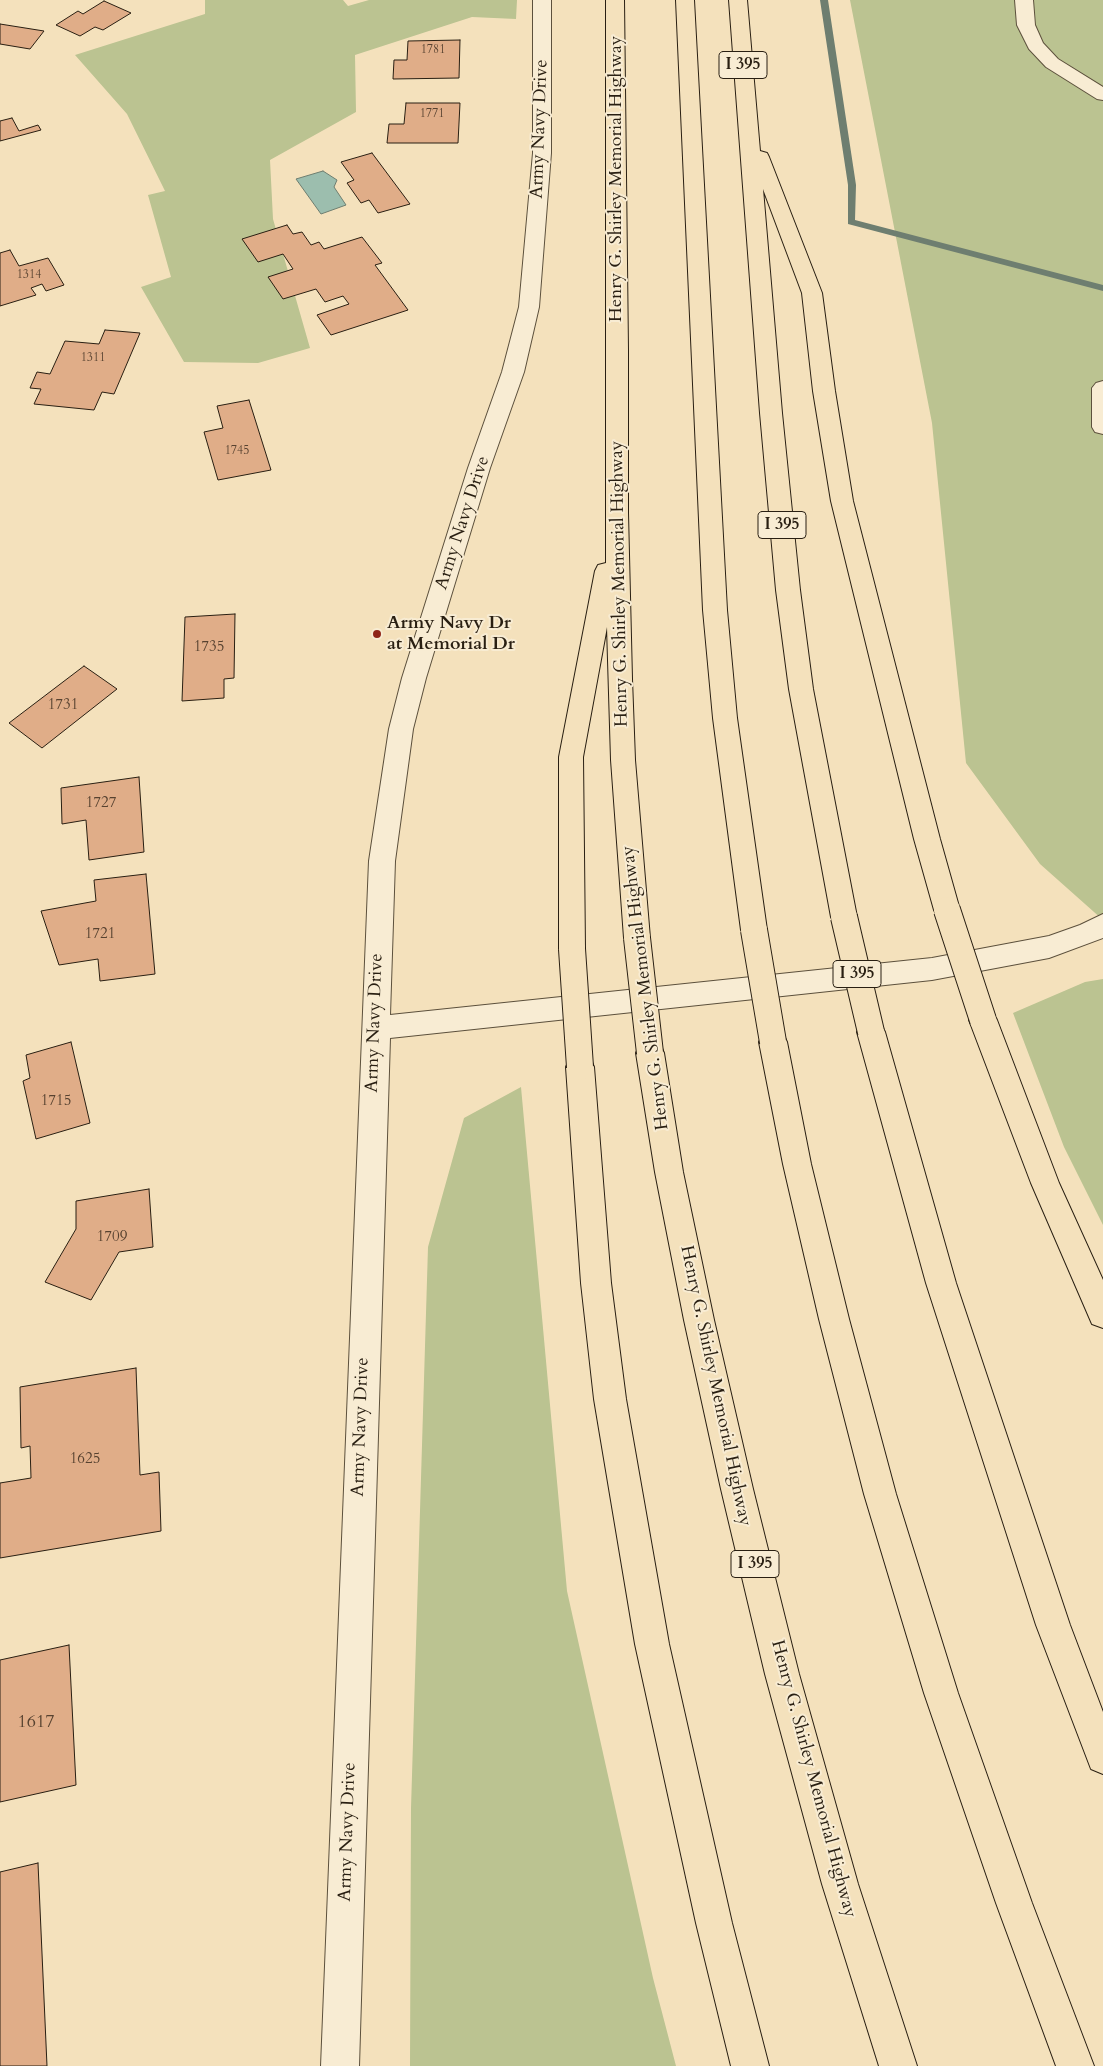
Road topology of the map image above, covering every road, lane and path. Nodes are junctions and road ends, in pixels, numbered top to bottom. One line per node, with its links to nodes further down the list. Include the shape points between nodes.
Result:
1 (542, 0): 12 (street, Army Navy Drive, via 542,153 529,307 514,372 476,478 401,729 382,861)
2 (615, 0): 10 (highway, Henry G. Shirley Memorial Highway / I 395)
3 (685, 0): 18 (highway, bridge, via 715,610 725,718 773,1042 797,1164 880,1494 944,1702 1014,1904)
4 (738, 0): 7 (highway, I 395)
5 (1024, 0): 6 (street, via 1026,25 1035,45 1052,63)
6 (1103, 95)
7 (749, 130): 13 (highway, bridge, via 812,293 842,501 947,910 983,1020 1045,1183); 14 (highway, I 395, bridge, via 788,590 801,689 844,917 871,1032 939,1274 1054,1625)
8 (1103, 388): 9 (street)
9 (1103, 426)
10 (617, 512): 16 (highway, bridge, via 571,757 572,949 596,1283 610,1399 652,1644 714,1923); 17 (highway, Henry G. Shirley Memorial Highway / I 395, bridge, via 623,760 637,938 650,1054 669,1172 699,1320 782,1674 840,1884)
11 (1103, 925): 12 (street, via 1049,947 932,968)
12 (375, 1028): 15 (street, Army Navy Drive)
13 (1103, 1314)
14 (1103, 1756)
15 (340, 2066)
16 (750, 2066)
17 (898, 2066)
18 (1075, 2066)

